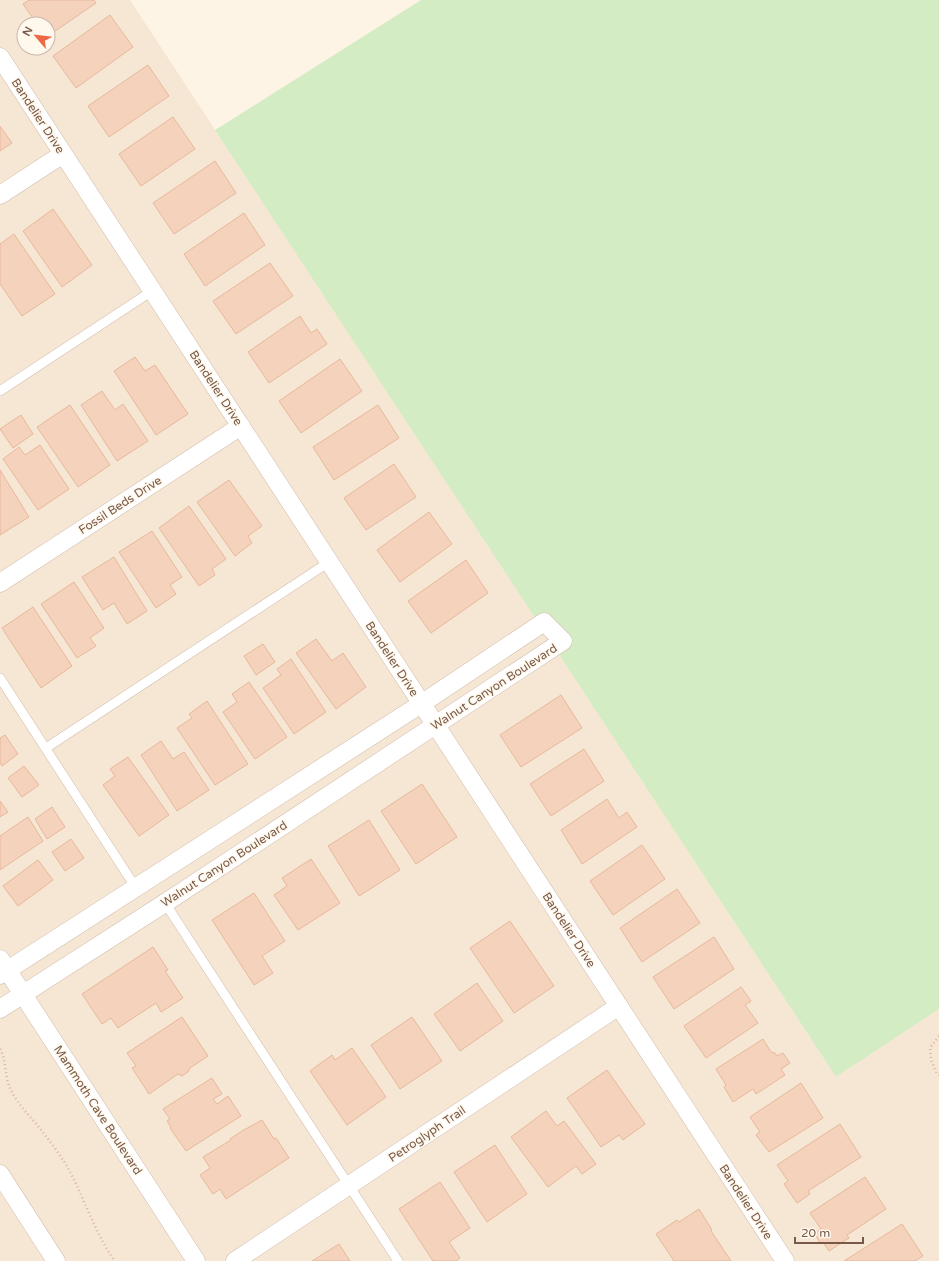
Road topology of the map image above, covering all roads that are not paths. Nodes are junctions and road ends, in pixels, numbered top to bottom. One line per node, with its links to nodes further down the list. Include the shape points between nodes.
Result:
1 (0, 57): 2 (street, Bandelier Drive)
2 (63, 154): 3 (street); 4 (street, Bandelier Drive)
3 (0, 195)
4 (152, 291): 5 (lane); 6 (street, Bandelier Drive)
5 (0, 391)
6 (240, 426): 7 (street, Bandelier Drive); 8 (street, Fossil Beds Drive)
7 (329, 562): 10 (street, Bandelier Drive); 12 (lane)
8 (0, 584)
9 (0, 678): 12 (lane)
10 (421, 704): 11 (street, Bandelier Drive); 11 (street, Walnut Canyon Boulevard, via 544,622 563,642); 13 (street, Walnut Canyon Boulevard)
11 (436, 725): 14 (street, Walnut Canyon Boulevard); 17 (street, Bandelier Drive)
12 (46, 748): 13 (lane)
13 (136, 888): 15 (street, Walnut Canyon Boulevard)
14 (165, 903): 16 (street, Walnut Canyon Boulevard); 20 (lane)
15 (2, 968): 16 (street, Mammoth Cave Boulevard)
16 (23, 994): 18 (street, Walnut Canyon Boulevard); 22 (street, Mammoth Cave Boulevard)
17 (619, 1006): 20 (street, Petroglyph Trail); 25 (street, Bandelier Drive)
18 (0, 1009)
19 (0, 1174): 21 (street)
20 (349, 1185): 23 (street, Petroglyph Trail); 24 (lane)
21 (56, 1261)
22 (196, 1261)
23 (235, 1261)
24 (398, 1261)
25 (785, 1261)

